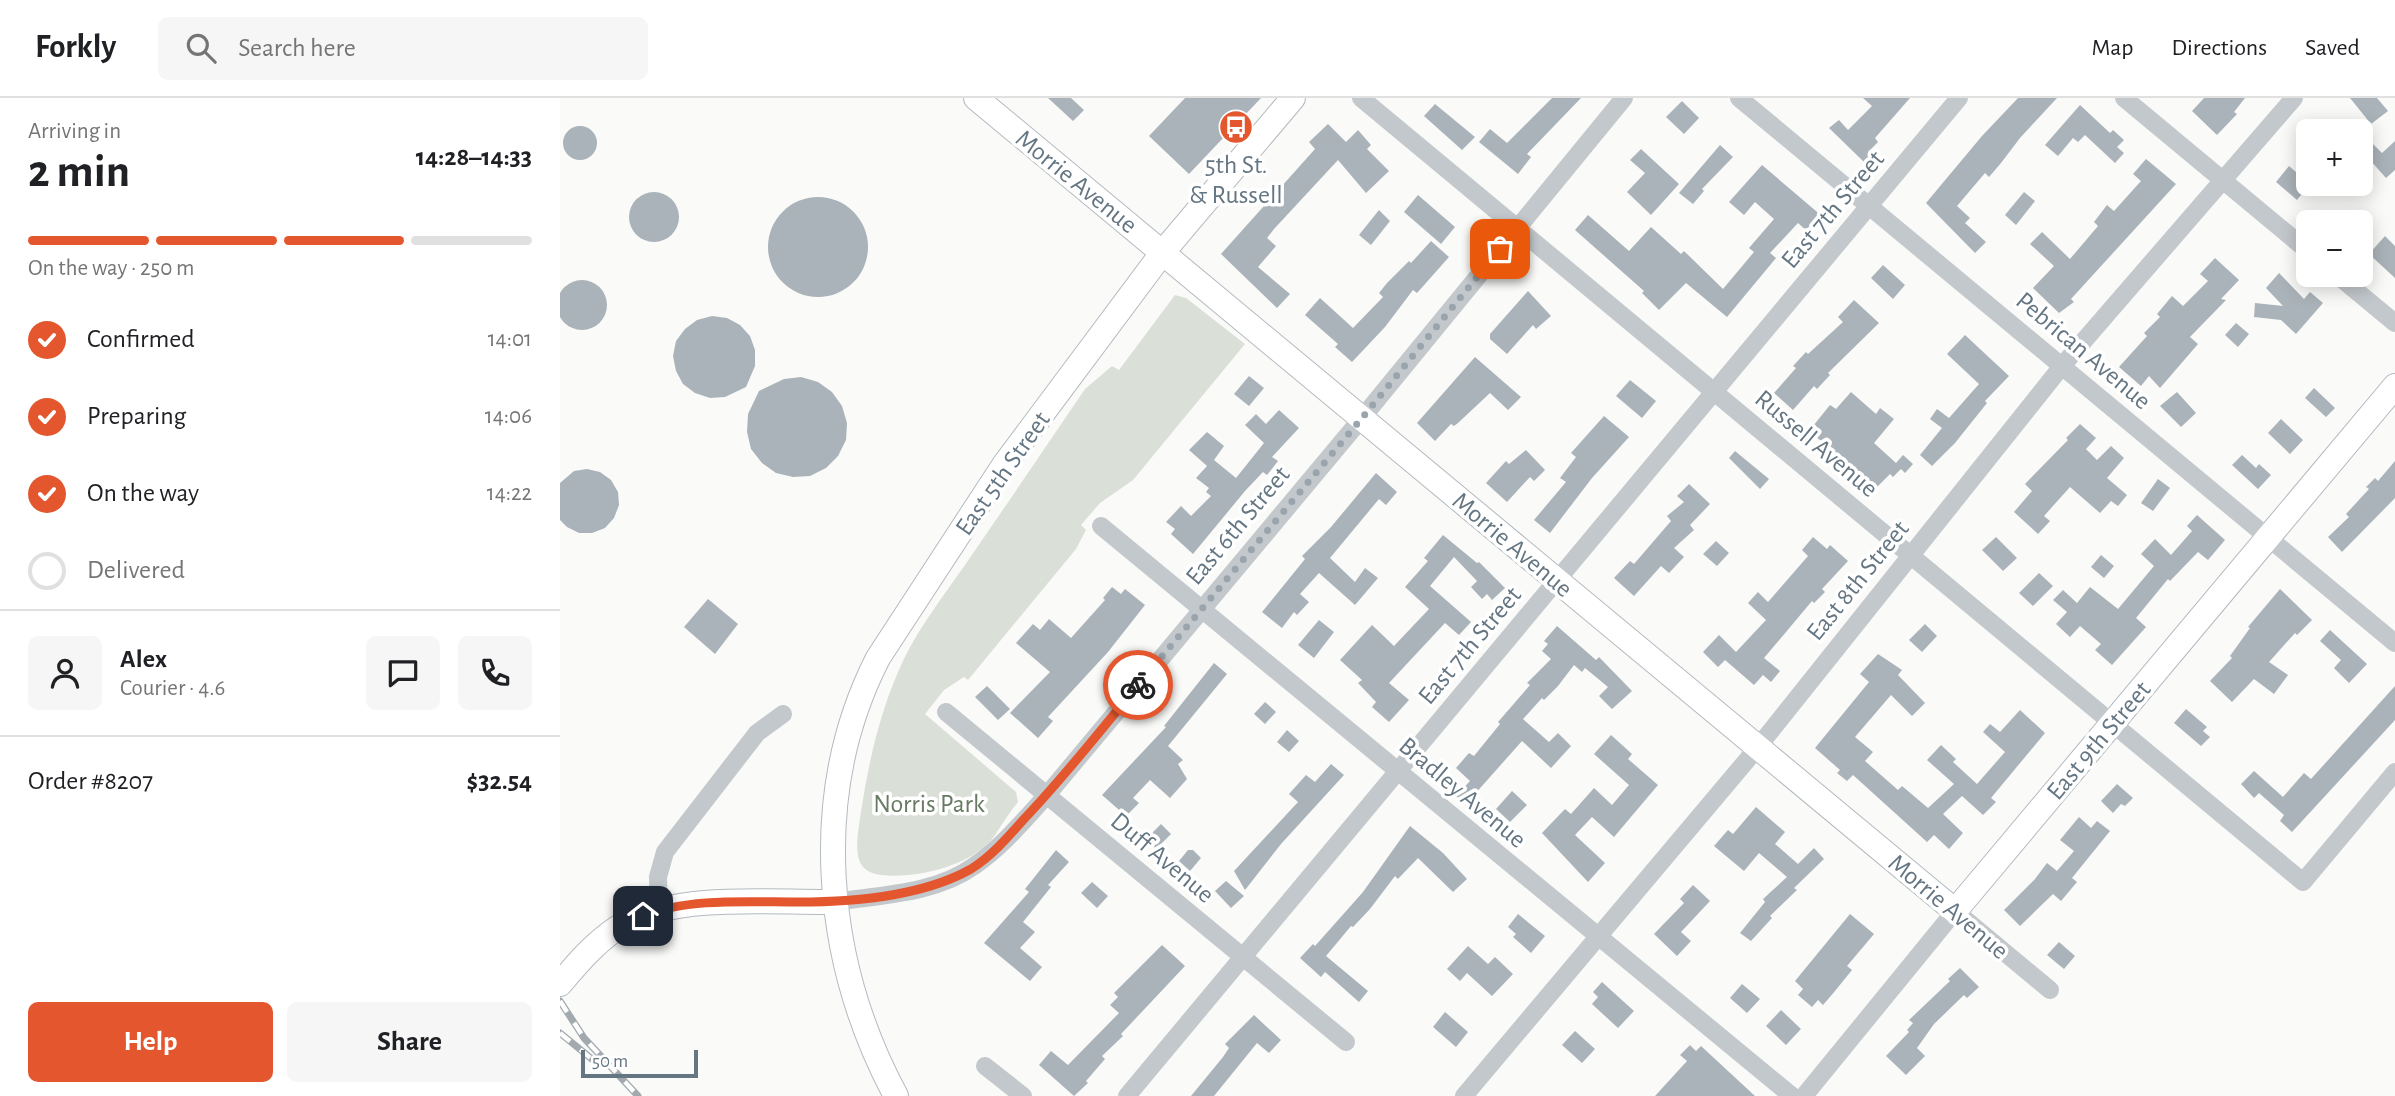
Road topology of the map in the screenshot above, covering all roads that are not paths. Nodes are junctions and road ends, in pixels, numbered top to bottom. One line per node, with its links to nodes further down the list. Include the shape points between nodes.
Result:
1 (976, 98): 13 (street, Morrie Avenue)
2 (1293, 98): 13 (street, East 5th Street)
3 (1362, 98): 11 (street, Russell Avenue)
4 (1623, 98): 11 (street, East 6th Street)
5 (1739, 98): 10 (street, Pebrican Avenue)
6 (1959, 98): 10 (street, East 7th Street)
7 (2124, 98): 9 (street)
8 (2294, 98): 9 (street, East 8th Street)
9 (2224, 180): 12 (street); 16 (street, East 8th Street)
10 (1869, 206): 16 (street, Pebrican Avenue); 18 (street, East 7th Street)
11 (1517, 228): 18 (street, Russell Avenue); 19 (street, East 6th Street)
12 (2296, 241)
13 (1163, 252): 19 (street, Morrie Avenue); 33 (street, East 5th Street, via 1004,465 868,676 838,771 831,856)
14 (2352, 287): 15 (street)
15 (2395, 323)
16 (2062, 366): 21 (street, Pebrican Avenue); 22 (street, East 8th Street)
17 (2395, 386): 21 (street, East 9th Street)
18 (1714, 391): 22 (street, Russell Avenue); 23 (street, East 7th Street)
19 (1362, 418): 23 (street, Morrie Avenue); 24 (street, East 6th Street)
20 (1101, 526): 24 (street, Bradley Avenue)
21 (2268, 538): 25 (street, Pebrican Avenue); 28 (street, East 9th Street)
22 (1910, 555): 28 (street, Russell Avenue); 29 (street, East 8th Street)
23 (1557, 580): 29 (street, Morrie Avenue); 30 (street, East 7th Street)
24 (1201, 608): 30 (street, Bradley Avenue); 32 (street, East 6th Street)
25 (2395, 643)
26 (946, 712): 32 (street, Duff Avenue)
27 (783, 714): 34 (street, via 757,733 665,852 658,877)
28 (2113, 723): 31 (street, Russell Avenue, via 2303,882); 35 (street, East 9th Street)
29 (1758, 747): 35 (street, Morrie Avenue); 36 (street, East 8th Street)
30 (1397, 772): 36 (street, Bradley Avenue); 37 (street, East 7th Street)
31 (2395, 772)
32 (1047, 795): 33 (street, East 6th Street, via 999,847 972,868 912,891); 37 (street, Duff Avenue)
33 (835, 902): 34 (street, via 688,904); 42 (street, East 5th Street, via 862,1020)
34 (659, 909): 38 (street, via 610,933)
35 (1955, 911): 39 (street, Morrie Avenue); 47 (street, East 9th Street)
36 (1597, 936): 45 (street, East 8th Street); 46 (street, Bradley Avenue)
37 (1243, 957): 40 (street, Duff Avenue); 44 (street, East 7th Street)
38 (560, 984)
39 (2050, 990)
40 (1346, 1042)
41 (985, 1066): 43 (street)
42 (895, 1096)
43 (1023, 1096)
44 (1127, 1096)
45 (1464, 1096)
46 (1792, 1096)
47 (1804, 1096)

